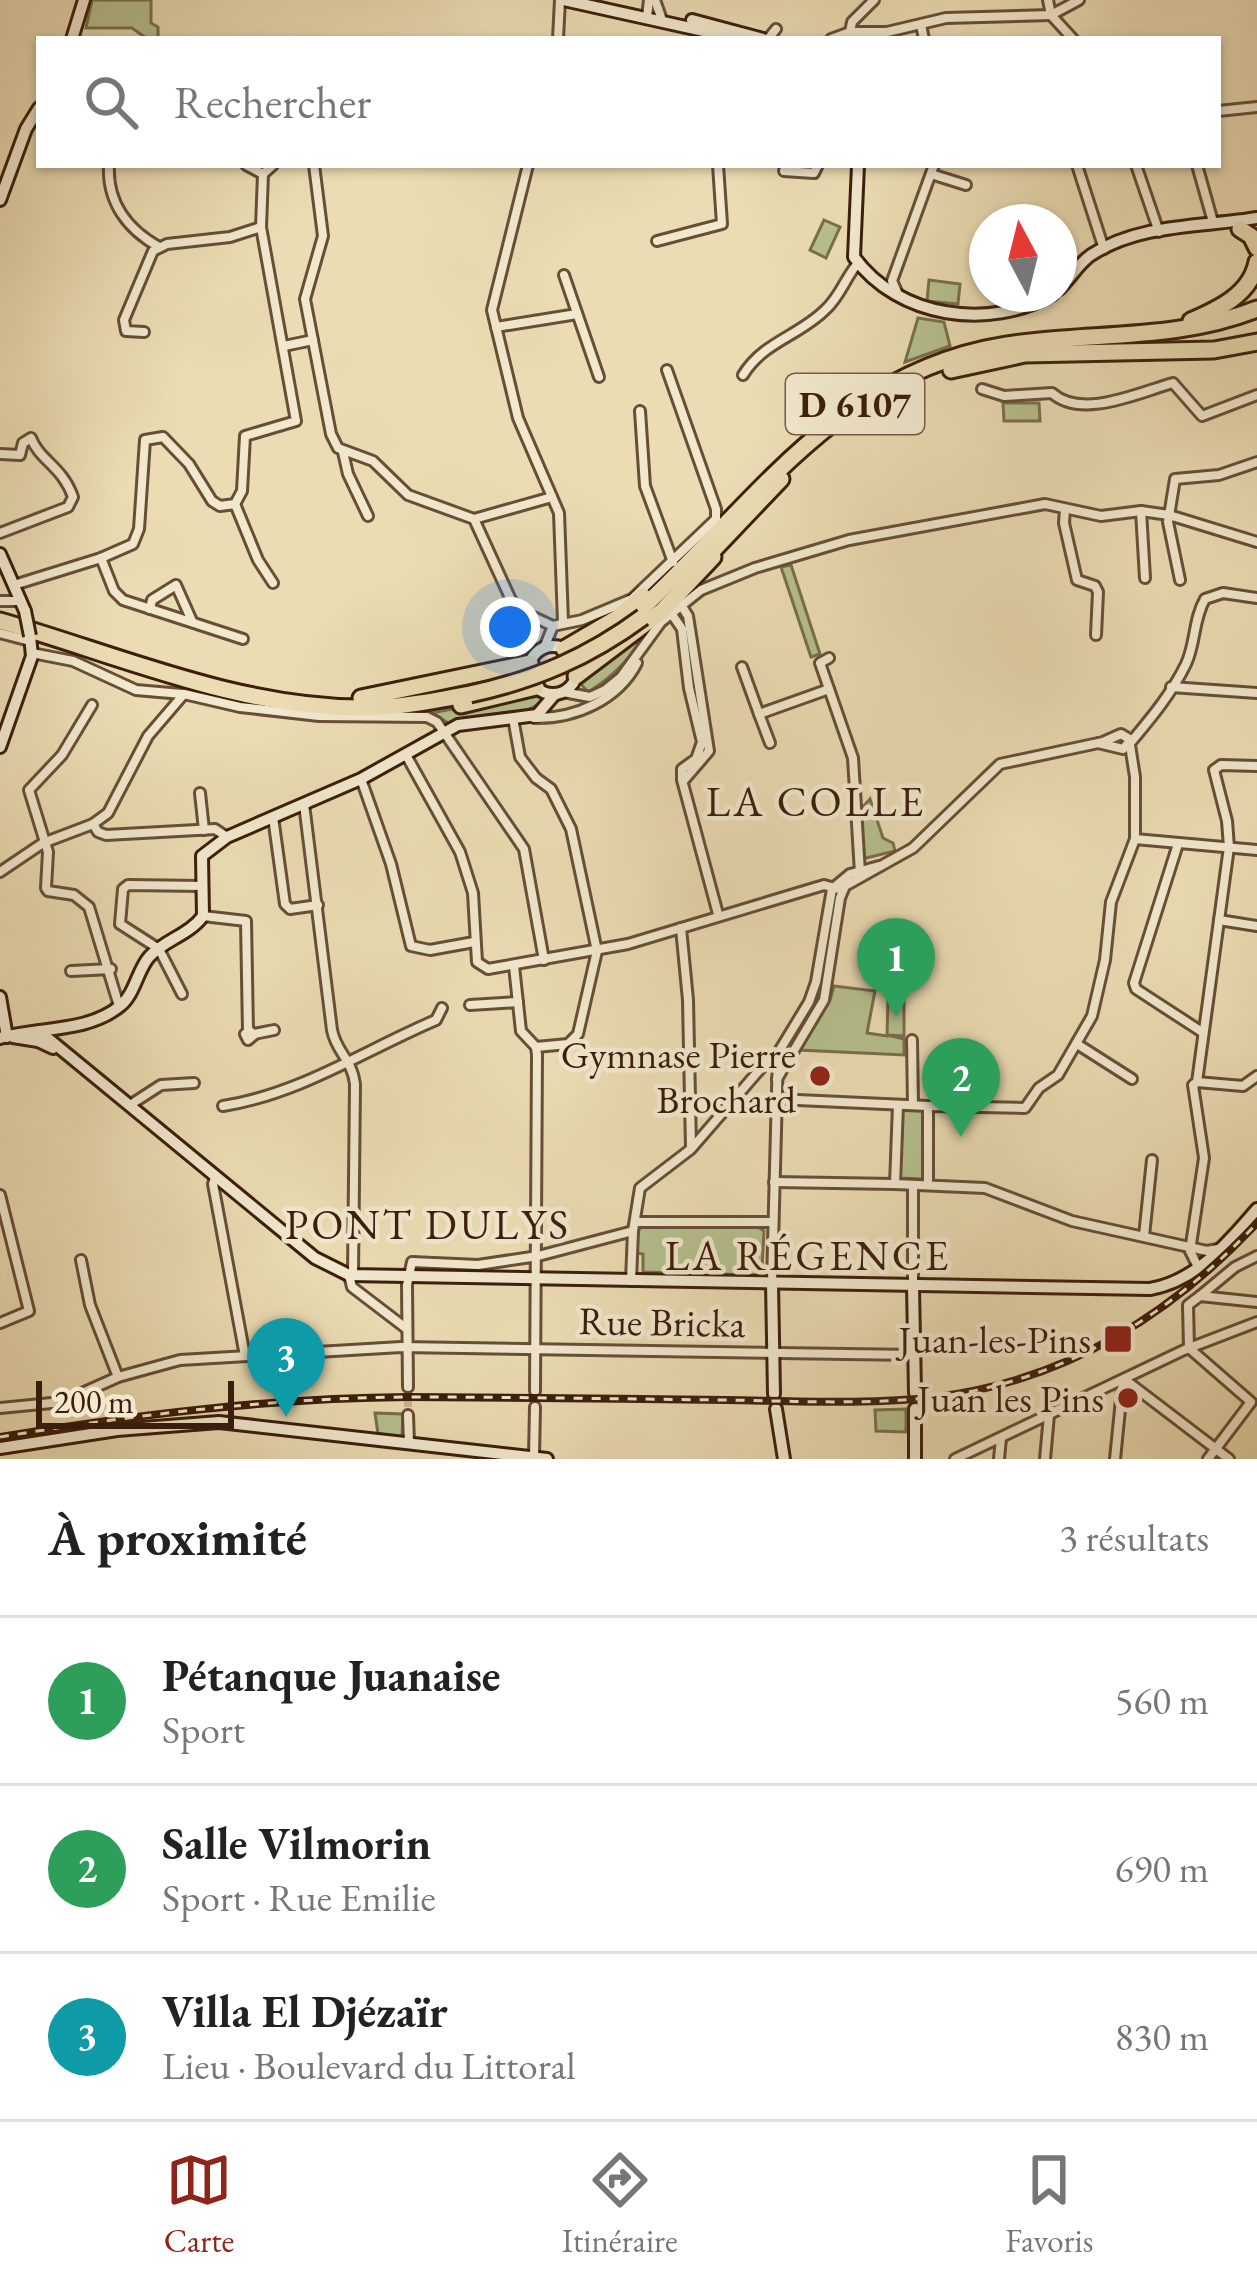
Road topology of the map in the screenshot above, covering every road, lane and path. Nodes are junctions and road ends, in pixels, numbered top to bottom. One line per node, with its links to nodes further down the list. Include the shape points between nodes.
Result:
1 (84, 0): 12 (street)
2 (562, 0): 8 (street); 13 (street)
3 (652, 0): 8 (street)
4 (874, 0): 11 (street)
5 (1048, 0): 7 (street)
6 (1079, 0): 7 (street)
7 (1051, 15): 9 (street); 17 (street)
8 (656, 18): 10 (street)
9 (920, 25): 11 (street); 16 (street)
10 (710, 31): 14 (street)
11 (850, 32): 15 (street)
12 (73, 36)
13 (558, 36)
14 (772, 36)
15 (839, 36)
16 (923, 36)
17 (1069, 36)
18 (1257, 107): 19 (street)
19 (1221, 111)
20 (36, 113): 36 (street)
21 (109, 168): 42 (street, via 117,208)
22 (252, 168): 34 (street)
23 (270, 168): 34 (street)
24 (314, 168): 56 (street, via 323,236 305,288)
25 (527, 168): 53 (street, via 494,292)
26 (718, 168): 41 (street, via 722,224)
27 (816, 168): 33 (street)
28 (858, 168): 46 (street)
29 (1078, 168): 44 (street)
30 (1137, 168): 40 (street)
31 (1199, 168): 38 (street)
32 (933, 170): 35 (street); 49 (street, via 892,281)
33 (784, 171)
34 (263, 174): 39 (street)
35 (966, 185)
36 (2, 191)
37 (1257, 218): 38 (street)
38 (1228, 226): 40 (street); 43 (highway)
39 (261, 227): 42 (street); 58 (street)
40 (1159, 233): 44 (street)
41 (657, 241)
42 (158, 247): 54 (street, via 124,320 126,331)
43 (1257, 248)
44 (1105, 250): 47 (street)
45 (1257, 262): 55 (highway, via 1227,304)
46 (858, 263): 49 (street); 61 (street, via 824,312 772,343)
47 (1077, 270)
48 (564, 274): 52 (street)
49 (897, 294): 50 (street, via 927,310)
50 (1000, 312)
51 (1257, 312): 55 (highway, D 6107); 59 (highway, D 6107, via 1187,338)
52 (578, 314): 53 (street); 62 (street)
53 (496, 327): 69 (street, via 518,418)
54 (144, 332)
55 (1142, 332): 76 (highway, D 6107, via 982,350 897,380 801,446)
56 (313, 340): 58 (street); 66 (street, via 331,434)
57 (1257, 342): 59 (highway)
58 (284, 346): 70 (street, via 296,421 244,436)
59 (1115, 350): 76 (highway, D 6107, via 1005,357 903,387 850,418)
60 (667, 370): 81 (street, via 717,514)
61 (743, 375)
62 (599, 377)
63 (982, 389): 64 (street, via 1080,404 1173,383 1202,416)
64 (1257, 395)
65 (640, 410): 81 (street, via 645,485)
66 (343, 452): 74 (street); 75 (street, via 373,461 408,495)
67 (0, 454): 77 (street, via 20,455 31,438 73,501)
68 (1257, 462): 73 (street, via 1175,479)
69 (552, 497): 75 (street); 93 (street, via 562,531)
70 (235, 504): 80 (street, via 212,502 164,437 145,440 137,536); 84 (street)
71 (1065, 509): 72 (street, via 1101,516); 88 (street, via 1028,504 832,544); 96 (street, via 1077,580 1099,592)
72 (1141, 511): 73 (street); 82 (street)
73 (1169, 515): 78 (street); 83 (street)
74 (368, 516)
75 (474, 518): 94 (street, via 512,602)
76 (727, 529): 99 (highway, via 617,618); 107 (highway, via 708,564 662,611); 110 (highway, D 6107, bridge, via 641,614 568,656 469,690)
77 (0, 533)
78 (1257, 542)
79 (0, 554): 85 (street)
80 (101, 558): 85 (street); 89 (street, via 114,591)
81 (673, 562): 93 (street, via 632,599)
82 (1144, 578)
83 (1180, 580)
84 (273, 584)
85 (19, 597): 87 (street); 98 (street, bridge)
86 (1257, 598): 105 (street, via 1205,599)
87 (0, 601)
88 (681, 604): 90 (street); 104 (street)
89 (150, 609): 92 (street); 92 (street, via 176,585)
90 (671, 613): 100 (street); 104 (street, via 682,628)
91 (0, 616): 110 (highway, D 6107, via 242,694)
92 (192, 621): 97 (street)
93 (563, 622): 94 (street)
94 (553, 626): 99 (street)
95 (0, 633): 98 (street)
96 (1096, 635)
97 (243, 639)
98 (31, 643): 109 (street, via 136,690); 115 (street)
99 (552, 645): 102 (street); 107 (street, via 574,661)
100 (642, 651): 107 (street, via 590,697); 113 (street, via 604,700 571,714)
101 (830, 658): 106 (street, via 820,663)
102 (530, 663): 107 (street, via 530,676); 110 (highway)
103 (742, 667): 112 (street)
104 (693, 687): 137 (street, via 702,742 681,773)
105 (1171, 687): 108 (street); 116 (street, via 1155,716)
106 (829, 689): 112 (street); 133 (street, via 853,758)
107 (559, 690): 110 (highway, via 476,703); 113 (street, via 543,711)
108 (1257, 693)
109 (184, 694): 114 (street, via 320,716 427,716); 124 (street)
110 (362, 703)
111 (92, 705): 128 (street, via 29,790)
112 (759, 714): 117 (street)
113 (520, 718): 114 (street); 144 (street, via 520,757 551,789 571,829)
114 (443, 732): 118 (street); 145 (street, via 524,849)
115 (2, 738)
116 (1119, 742): 127 (street, via 1133,760); 133 (street, via 1000,764 913,848)
117 (770, 743)
118 (406, 755): 120 (street); 142 (street, via 460,852 473,893)
119 (1257, 766): 130 (street, via 1215,766)
120 (361, 778): 122 (street); 142 (street, via 411,946)
121 (200, 793): 125 (street)
122 (304, 802): 123 (street); 136 (street)
123 (272, 815): 126 (street); 136 (street, via 285,904)
124 (93, 824): 125 (street, via 106,835); 128 (street)
125 (204, 830): 126 (street)
126 (226, 837): 134 (street, via 202,856)
127 (1135, 839): 129 (street); 164 (street, via 1111,902 1093,1016)
128 (43, 843): 132 (street); 147 (street, via 48,891 74,895 89,908)
129 (1178, 844): 130 (street); 159 (street, via 1134,983)
130 (1229, 847): 131 (street); 139 (street)
131 (1257, 850)
132 (0, 872)
133 (861, 874): 135 (street)
134 (202, 886): 138 (street); 143 (street, via 123,889 120,924)
135 (838, 888): 137 (street, via 824,884); 149 (street, via 829,894)
136 (318, 905): 169 (street, via 332,1030)
137 (718, 914): 141 (street)
138 (203, 916): 143 (street); 158 (street, via 245,921 251,1032)
139 (1219, 920): 140 (street); 159 (street)
140 (1257, 926)
141 (681, 928): 144 (street); 180 (street)
142 (474, 942): 146 (street, via 477,962 488,969)
143 (159, 949): 150 (street); 154 (street)
144 (597, 951): 145 (street); 166 (street, via 578,1034 568,1044)
145 (544, 960): 146 (street)
146 (514, 966): 152 (street)
147 (111, 969): 148 (street); 154 (street)
148 (71, 971)
149 (822, 983): 163 (street); 167 (street, via 824,1000)
150 (182, 994)
151 (0, 997): 160 (street)
152 (518, 1002): 153 (street); 166 (street, via 521,1031)
153 (470, 1005)
154 (119, 1006): 156 (street)
155 (442, 1008): 169 (street, via 436,1020)
156 (103, 1014): 157 (street); 161 (street, via 45,1024)
157 (70, 1026): 161 (street); 165 (street, via 60,1031)
158 (274, 1030)
159 (1202, 1032): 172 (street)
160 (9, 1038): 161 (street)
161 (40, 1038): 165 (street); 168 (street)
162 (912, 1040): 178 (street)
163 (783, 1043): 167 (street); 167 (street)
164 (1077, 1044): 171 (street); 179 (street, via 1024,1108)
165 (60, 1047): 168 (street)
166 (536, 1047): 194 (street)
167 (786, 1055): 174 (street); 180 (street, via 768,1060)
168 (71, 1059): 176 (street)
169 (351, 1061): 177 (street, via 274,1095); 198 (street)
170 (1257, 1076): 172 (street, via 1243,1086)
171 (1132, 1079)
172 (1197, 1082): 192 (street, via 1204,1172)
173 (194, 1083): 176 (street, via 161,1085)
174 (776, 1099): 175 (street); 183 (street)
175 (898, 1105): 178 (street); 184 (street)
176 (128, 1106): 182 (street)
177 (223, 1106)
178 (913, 1106): 179 (street)
179 (928, 1106): 186 (street)
180 (692, 1149): 190 (street, via 640,1188)
181 (1152, 1160): 191 (street)
182 (215, 1177): 198 (street, via 315,1258); 214 (street)
183 (774, 1182): 184 (street); 189 (street)
184 (895, 1184): 185 (street)
185 (913, 1184): 186 (street); 203 (street)
186 (928, 1185): 191 (street, via 986,1188 1072,1221)
187 (0, 1195): 207 (street, via 29,1305 26,1315)
188 (1257, 1209): 193 (street)
189 (773, 1222): 190 (street); 202 (street)
190 (635, 1226): 194 (street); 201 (street)
191 (1144, 1236): 192 (street)
192 (1190, 1246): 193 (street); 197 (street)
193 (1220, 1249): 197 (street)
194 (536, 1256): 199 (street, via 412,1262); 200 (street)
195 (1257, 1256): 204 (street)
196 (81, 1260): 215 (street)
197 (1198, 1268): 203 (street, via 1150,1289)
198 (351, 1275): 199 (street); 208 (street, via 352,1287)
199 (407, 1277): 200 (street); 208 (street)
200 (535, 1279): 201 (street); 211 (street)
201 (631, 1281): 202 (street)
202 (772, 1283): 203 (street); 212 (street)
203 (913, 1286): 213 (street)
204 (1200, 1296): 205 (street); 210 (street, via 1187,1305)
205 (1257, 1302)
206 (1257, 1322): 210 (street)
207 (0, 1323)
208 (408, 1329): 209 (street)
209 (408, 1347): 211 (street, Rue Bricka); 214 (street, Rue Bricka); 217 (street)
210 (1189, 1348): 216 (street); 230 (street, via 1251,1402)
211 (535, 1350): 212 (street, Rue Bricka); 218 (street)
212 (770, 1353): 213 (street, Rue Bricka); 220 (street)
213 (915, 1355): 219 (street)
214 (245, 1356): 215 (street, Rue Bricka, via 180,1360)
215 (118, 1376): 222 (street, Rue Bricka, via 62,1402)
216 (1124, 1379): 226 (street); 230 (street); 237 (street)
217 (408, 1388)
218 (535, 1391)
219 (915, 1393)
220 (774, 1394)
221 (535, 1407): 231 (street)
222 (0, 1408)
223 (776, 1409): 232 (street)
224 (915, 1409): 233 (street)
225 (408, 1414): 228 (street)
226 (1049, 1415): 227 (street); 236 (street)
227 (1001, 1437): 234 (street); 235 (street)
228 (409, 1444): 229 (street, via 219,1422); 231 (street)
229 (0, 1448)
230 (1216, 1449): 238 (street); 239 (street)
231 (541, 1458)
232 (784, 1459)
233 (915, 1459)
234 (955, 1459)
235 (999, 1459)
236 (1045, 1459)
237 (1115, 1459)
238 (1208, 1459)
239 (1229, 1459)

